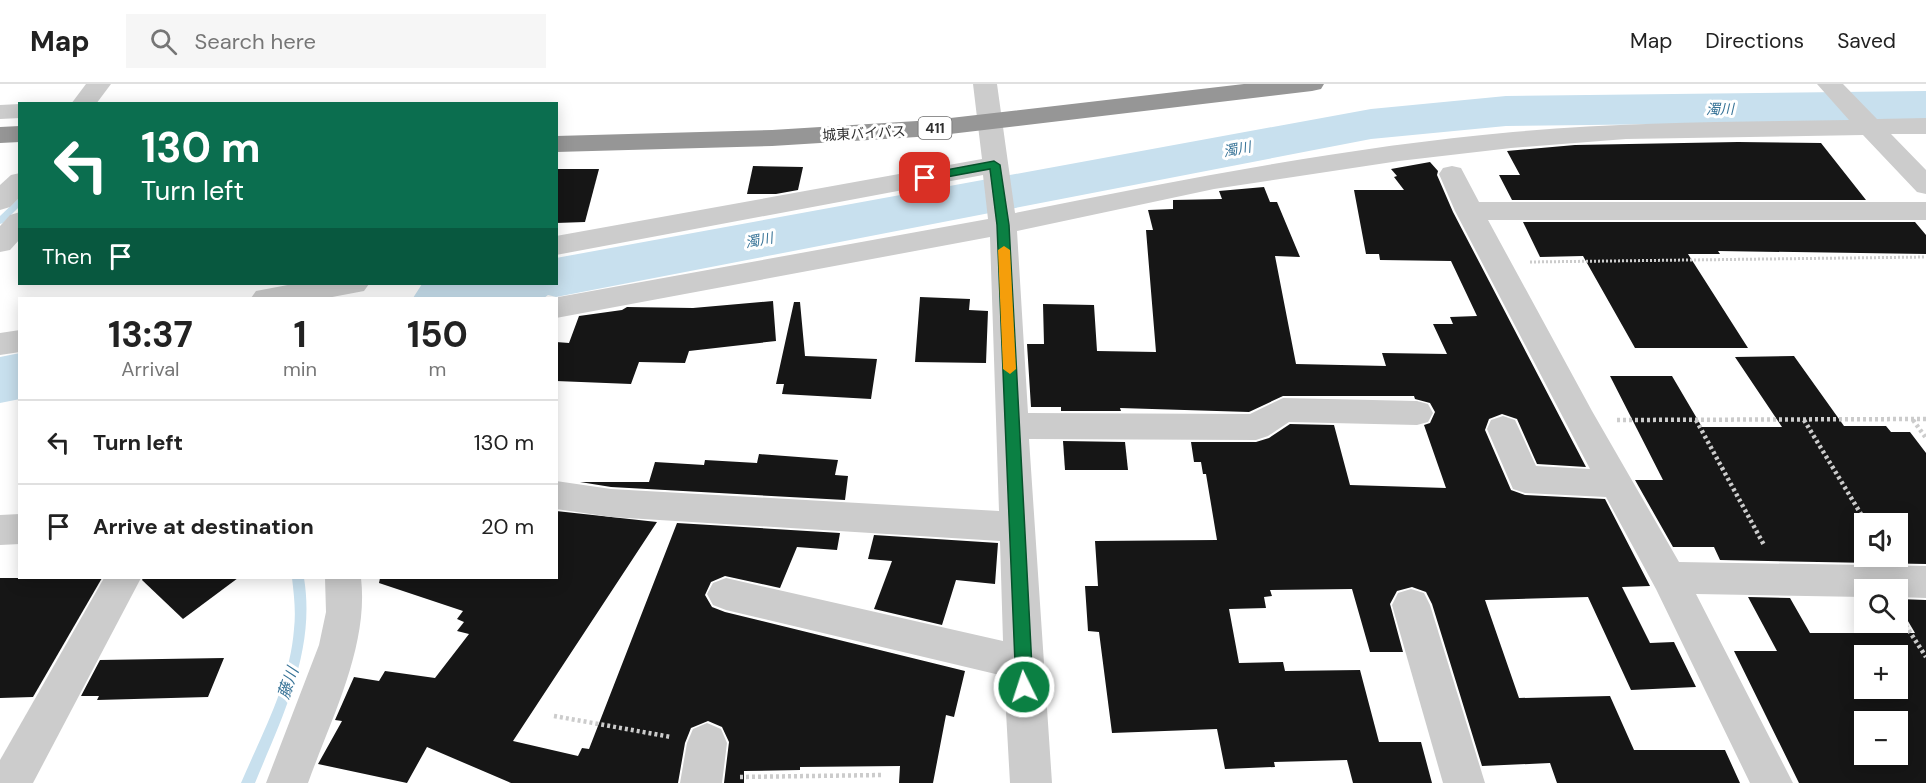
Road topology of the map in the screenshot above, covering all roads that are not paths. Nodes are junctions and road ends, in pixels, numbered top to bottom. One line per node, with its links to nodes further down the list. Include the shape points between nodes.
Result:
1 (99, 84): 6 (street)
2 (1161, 84): 7 (highway, 城東バイパス / 411)
3 (1312, 84): 7 (highway, 城東バイパス / 411)
4 (1857, 84): 13 (street)
5 (1830, 85): 11 (street)
6 (85, 102)
7 (987, 104): 10 (highway, 城東バイパス / 411, via 855,115); 16 (highway, 城東バイパス / 411, via 893,132); 20 (street)
8 (18, 111): 9 (street)
9 (0, 112)
10 (558, 124)
11 (1869, 126): 13 (street); 22 (street); 26 (street, via 1626,131 1487,143 1214,181)
12 (1926, 126): 13 (street)
13 (1899, 127): 17 (street)
14 (18, 134): 15 (highway)
15 (0, 135)
16 (558, 144)
17 (1926, 155)
18 (0, 156): 19 (highway)
19 (18, 156)
20 (994, 165): 26 (street); 28 (street)
21 (1452, 174): 23 (street)
22 (1926, 186)
23 (1469, 211): 24 (street); 37 (street)
24 (1926, 211)
25 (18, 223): 27 (street)
26 (1003, 225): 31 (street); 35 (street)
27 (0, 243)
28 (558, 246)
29 (348, 285): 30 (street)
30 (272, 297)
31 (558, 308)
32 (18, 341): 33 (street)
33 (0, 344)
34 (1417, 413): 35 (street, via 1283,410 1256,427)
35 (1012, 426): 39 (street)
36 (1503, 429): 37 (street, via 1524,479)
37 (1615, 484): 42 (street)
38 (558, 495): 39 (street, via 611,503)
39 (1017, 527): 48 (street)
40 (18, 529): 41 (street)
41 (0, 530)
42 (1669, 578): 45 (street); 53 (street)
43 (122, 579): 49 (street)
44 (343, 579): 50 (street, via 345,612 338,645)
45 (1926, 582)
46 (726, 594): 48 (street)
47 (1411, 605): 52 (street)
48 (1023, 663): 51 (street)
49 (10, 783)
50 (288, 783)
51 (1031, 783)
52 (1464, 783)
53 (1772, 783)

